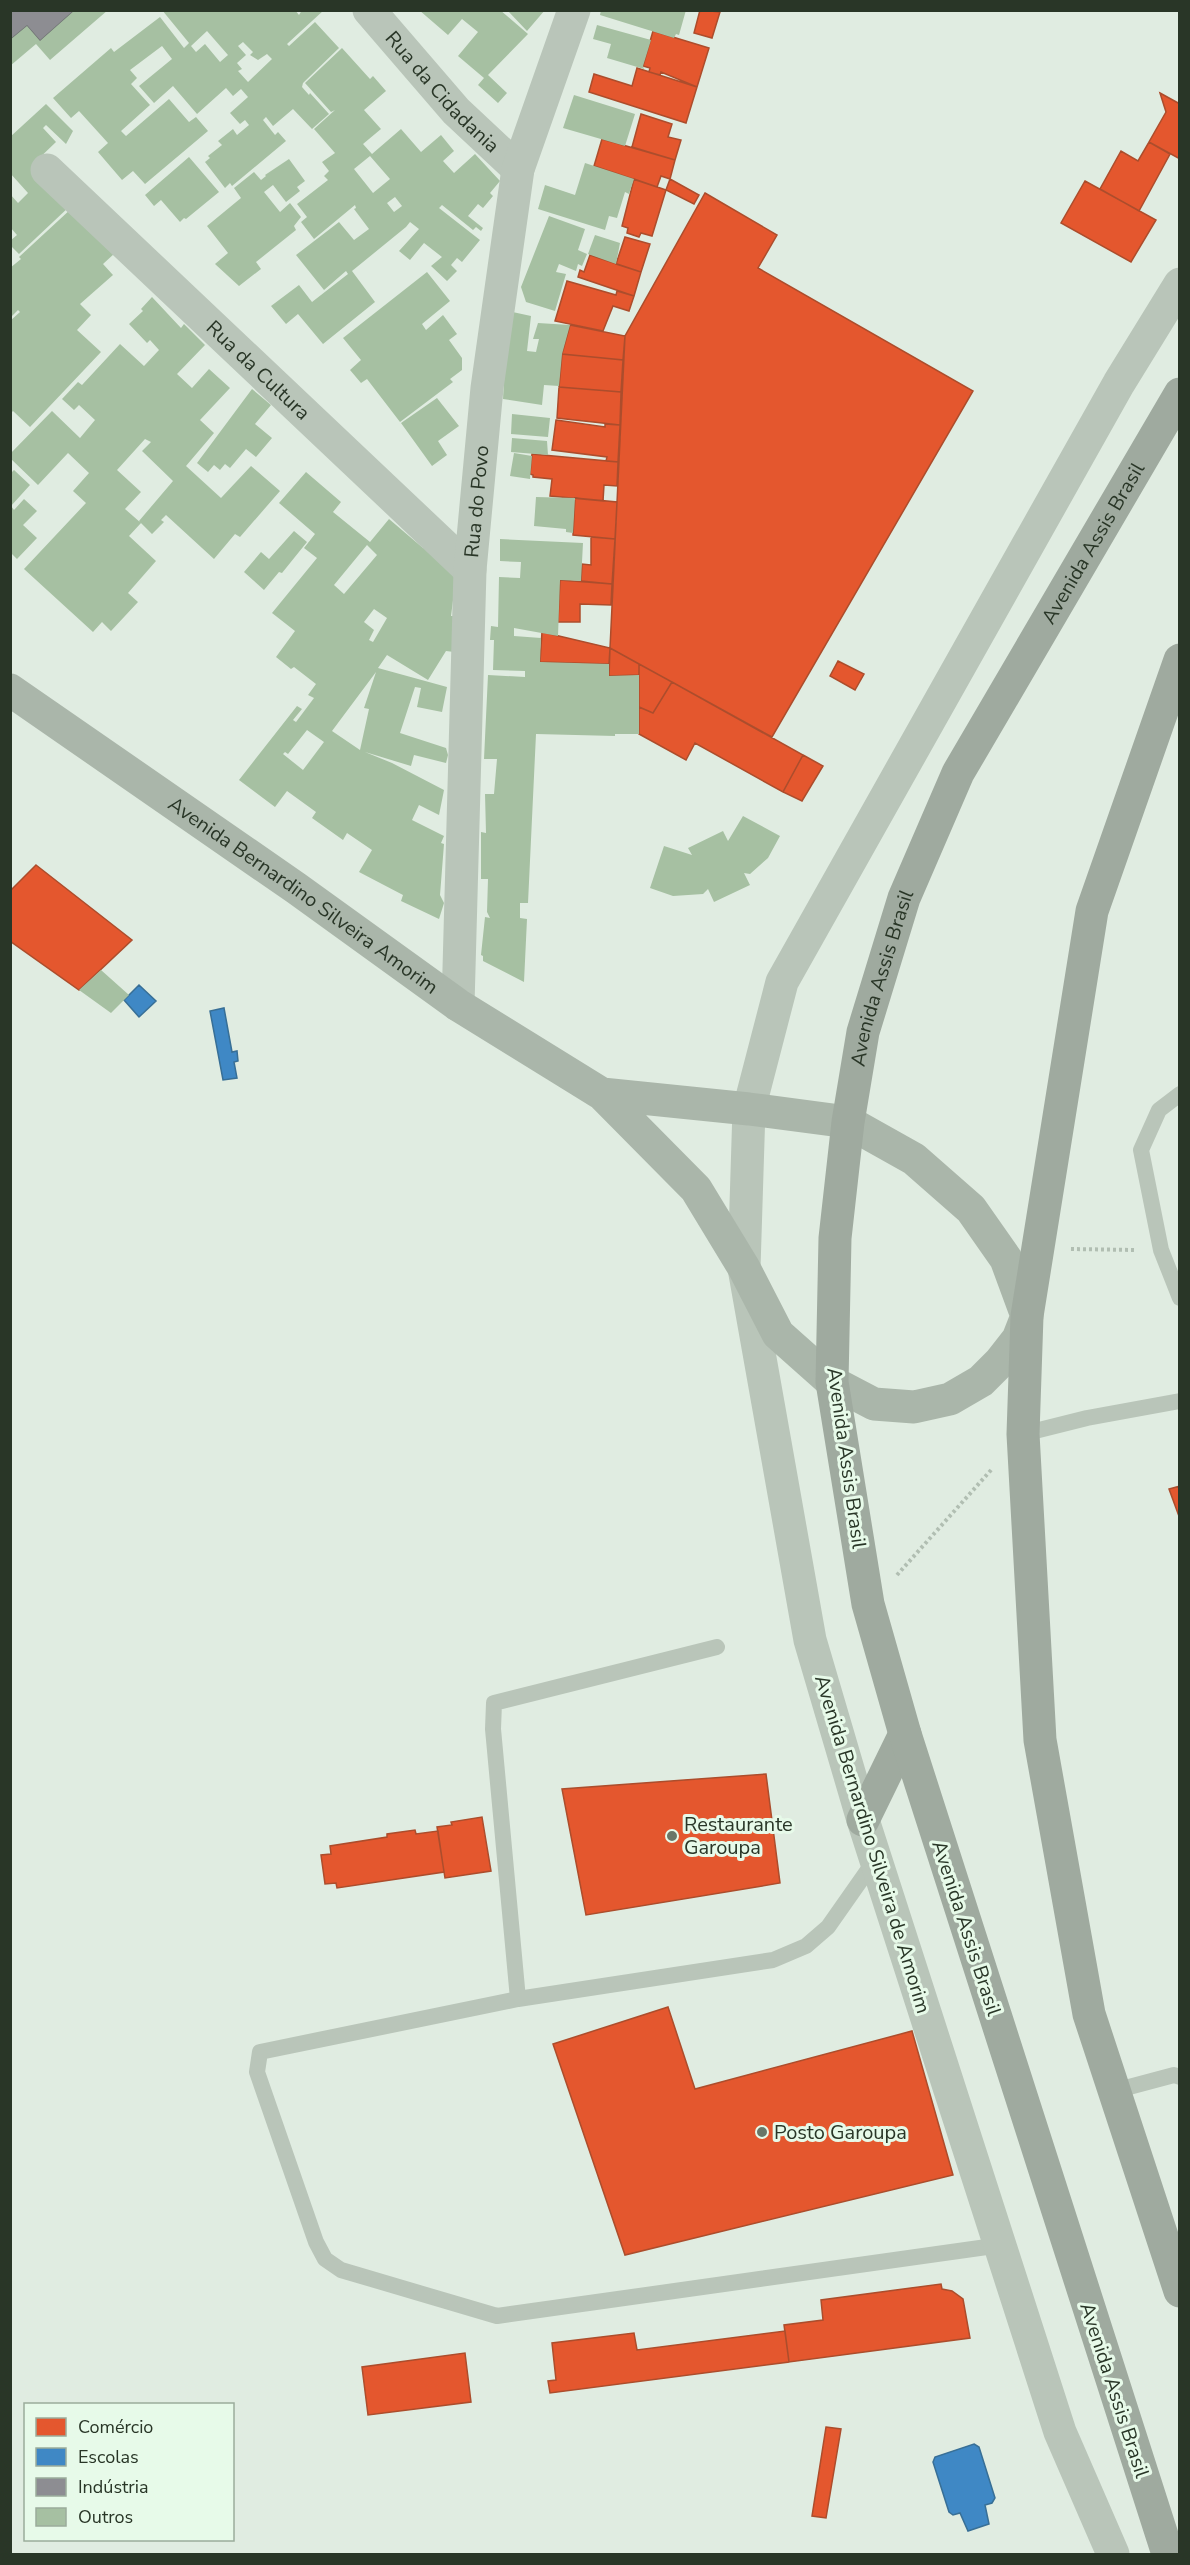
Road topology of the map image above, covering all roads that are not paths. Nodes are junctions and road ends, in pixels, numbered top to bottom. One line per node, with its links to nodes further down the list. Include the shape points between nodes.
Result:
1 (369, 10): 3 (street, Rua da Cidadania, via 456,111)
2 (574, 10): 3 (street, Rua do Povo)
3 (518, 169): 7 (street, Rua do Povo, via 486,388)
4 (47, 170): 7 (street, Rua da Cultura)
5 (1179, 284): 13 (street, Avenida Bernardino Silveira de Amorim, via 1119,383 782,982)
6 (1179, 394): 14 (main road, Avenida Assis Brasil, via 958,773 904,898 890,941 863,1032)
7 (470, 570): 10 (street, Rua do Povo)
8 (1179, 660): 17 (main road, via 1092,910)
9 (10, 690): 10 (main road, Avenida Bernardino Silveira Amorim)
10 (458, 1005): 11 (main road, Avenida Bernardino Silveira Amorim)
11 (602, 1094): 13 (main road, Avenida Bernardino Silveira Amorim); 15 (main road, Avenida Bernardino Silveira Amorim, via 696,1189)
12 (1179, 1094): 16 (lane, via 1159,1110 1141,1150 1161,1250)
13 (749, 1109): 14 (main road, Avenida Bernardino Silveira Amorim); 15 (street, Avenida Bernardino Silveira de Amorim)
14 (848, 1122): 17 (main road, Avenida Bernardino Silveira Amorim, via 914,1160 971,1209 1006,1259); 18 (main road, Avenida Assis Brasil, via 835,1238)
15 (744, 1268): 18 (main road, Avenida Bernardino Silveira Amorim, via 778,1334); 23 (street, Avenida Bernardino Silveira de Amorim, via 810,1640)
16 (1179, 1298)
17 (1027, 1316): 18 (main road, Avenida Bernardino Silveira Amorim, via 1018,1339 1000,1362 981,1381 950,1399 914,1407 874,1404); 20 (main road)
18 (832, 1382): 22 (main road, Avenida Assis Brasil, via 868,1604)
19 (1179, 1401): 20 (lane)
20 (1023, 1434): 27 (main road, via 1040,1740 1089,2014)
21 (717, 1647): 25 (lane, via 494,1703 493,1729)
22 (905, 1734): 23 (main road); 31 (main road, Avenida Assis Brasil)
23 (863, 1820): 24 (street, Avenida Bernardino Silveira de Amorim)
24 (876, 1859): 25 (lane, via 828,1927 806,1946 772,1960); 28 (street, Avenida Bernardino Silveira de Amorim)
25 (518, 1999): 28 (lane, via 260,2052 257,2072 325,2259 341,2270 497,2316)
26 (1178, 2075): 27 (lane)
27 (1114, 2091): 29 (main road)
28 (1001, 2245): 30 (street, Avenida Bernardino Silveira de Amorim, via 1060,2432)
29 (1178, 2280)
30 (1113, 2554)
31 (1168, 2554)

